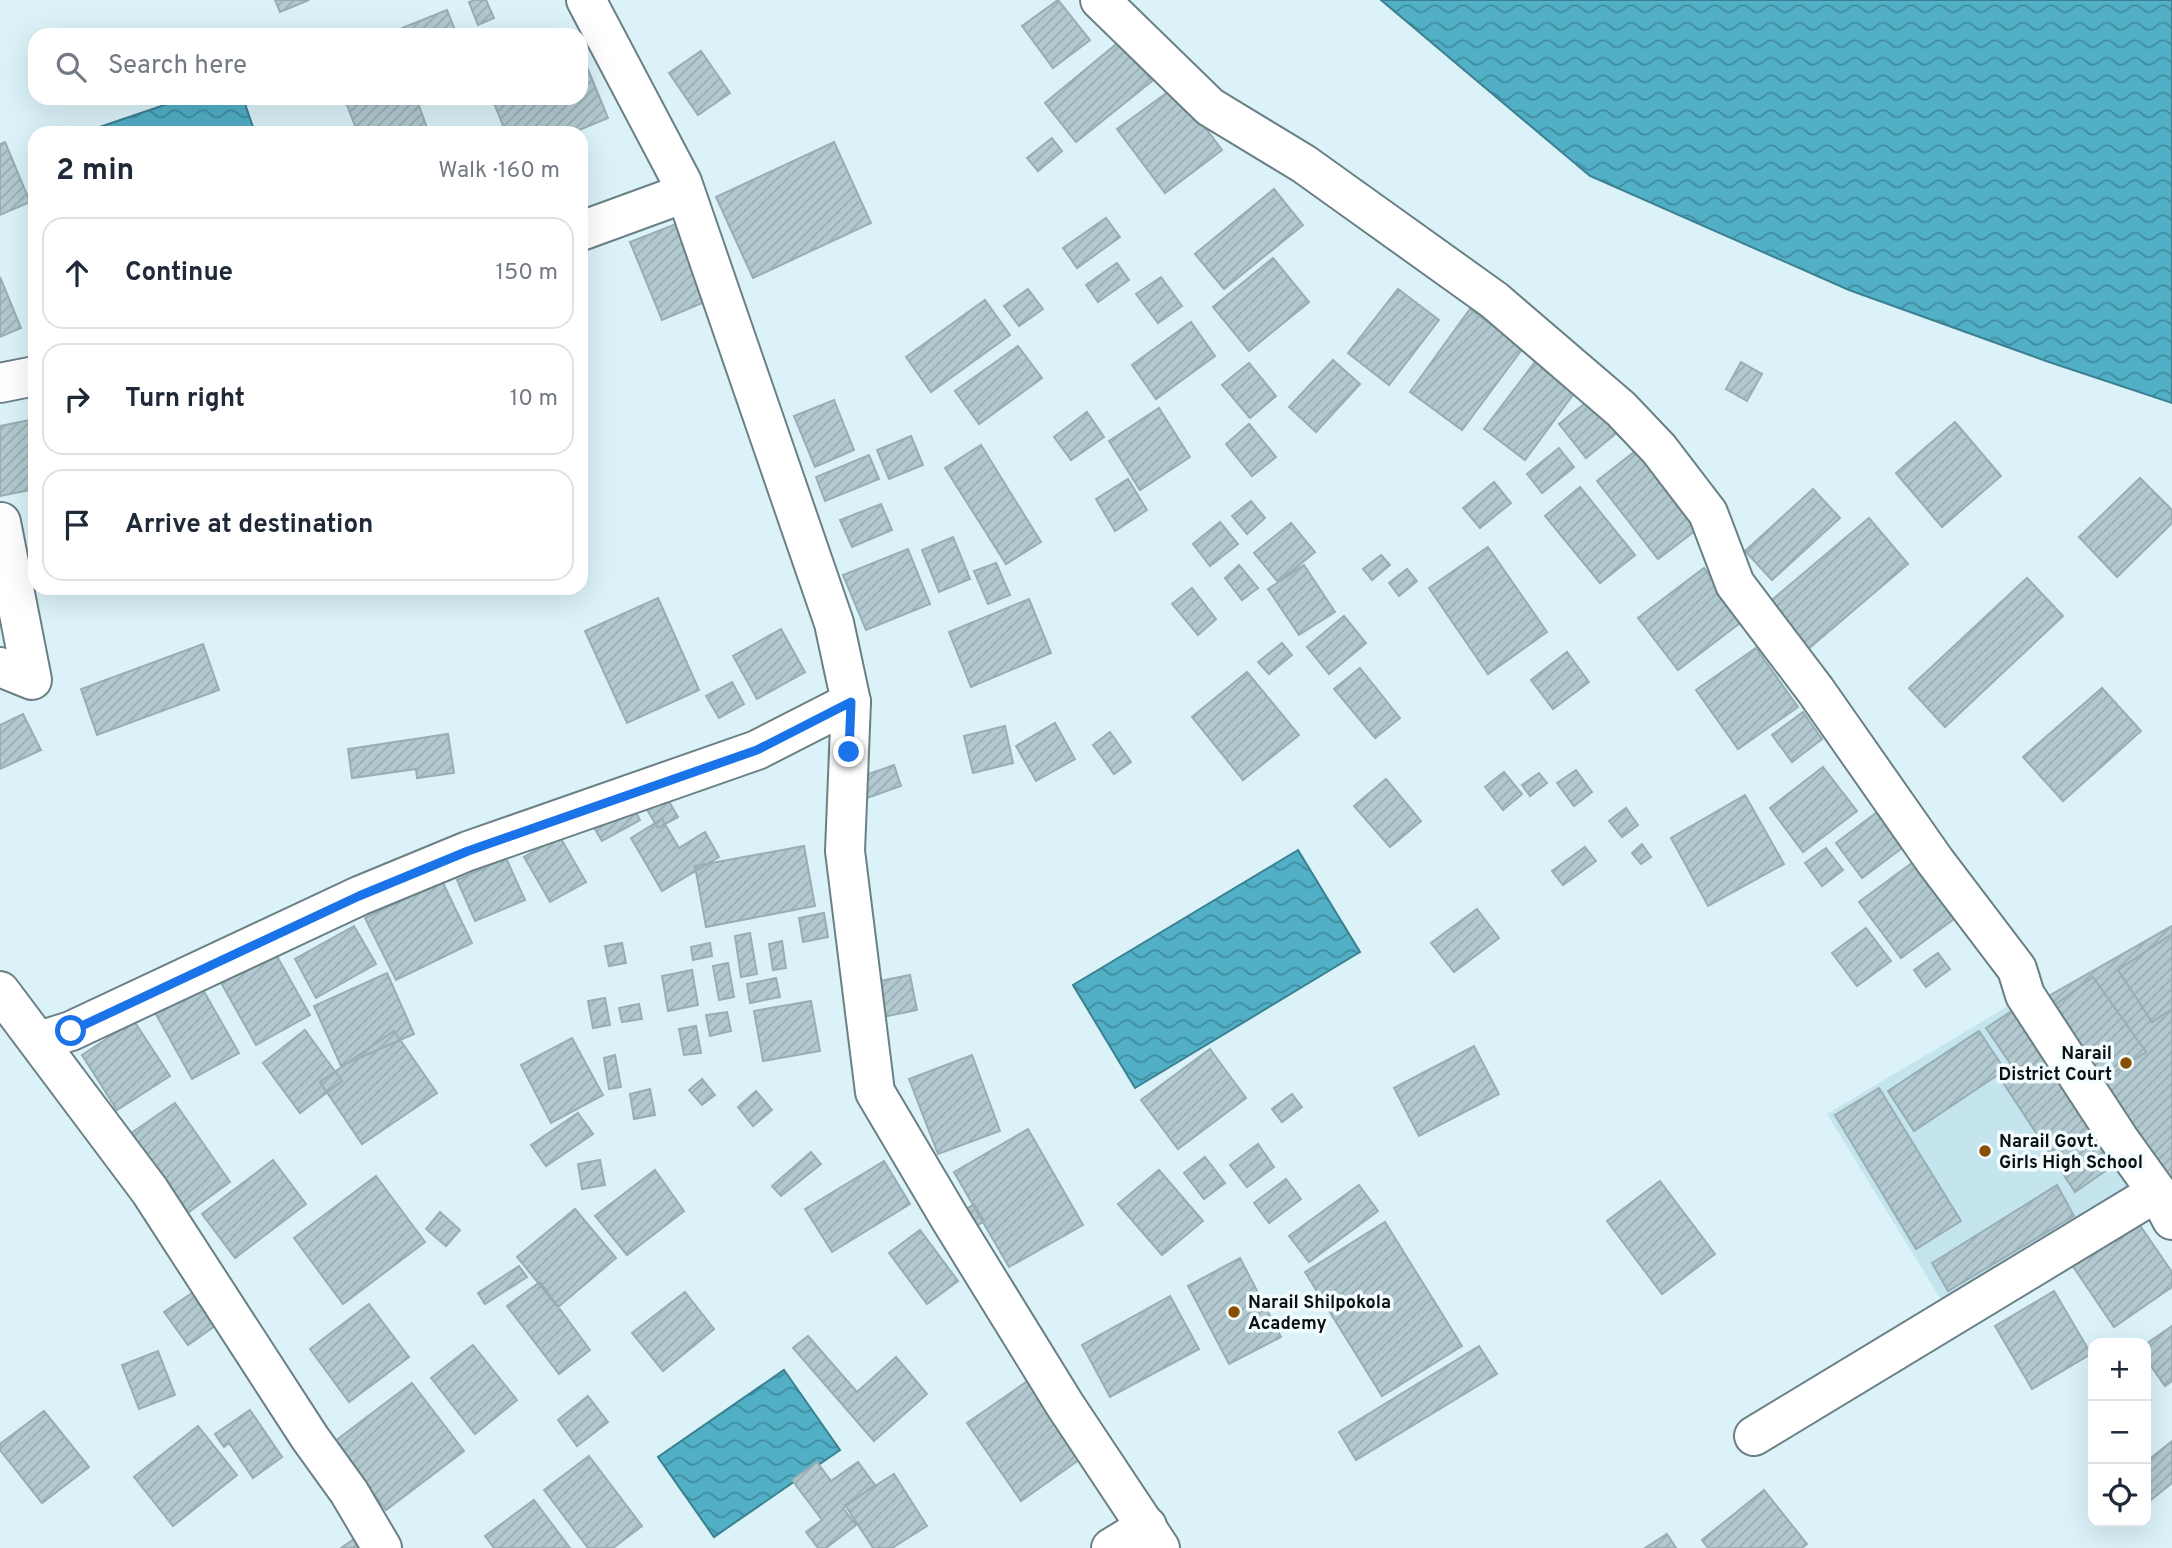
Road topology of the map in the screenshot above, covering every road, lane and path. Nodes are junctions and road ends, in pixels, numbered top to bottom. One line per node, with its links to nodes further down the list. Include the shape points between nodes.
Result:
1 (586, 0): 3 (street)
2 (1100, 0): 12 (street, via 1210,107 1304,164 1494,300 1621,409 1659,449 1708,513 1735,584 2017,969 2025,995)
3 (685, 193): 4 (street); 9 (street, via 834,624)
4 (588, 228)
5 (28, 377): 6 (street)
6 (0, 383)
7 (1, 522): 8 (street, via 32,680)
8 (0, 667)
9 (851, 702): 11 (street, via 757,750 468,851 359,896 71,1031); 14 (street, via 845,851 875,1092 1065,1405)
10 (0, 991): 11 (street)
11 (39, 1041): 15 (street, via 150,1191)
12 (2164, 1206): 13 (street)
13 (1754, 1436)
14 (1153, 1537): 16 (street)
15 (382, 1548)
16 (1111, 1548)

